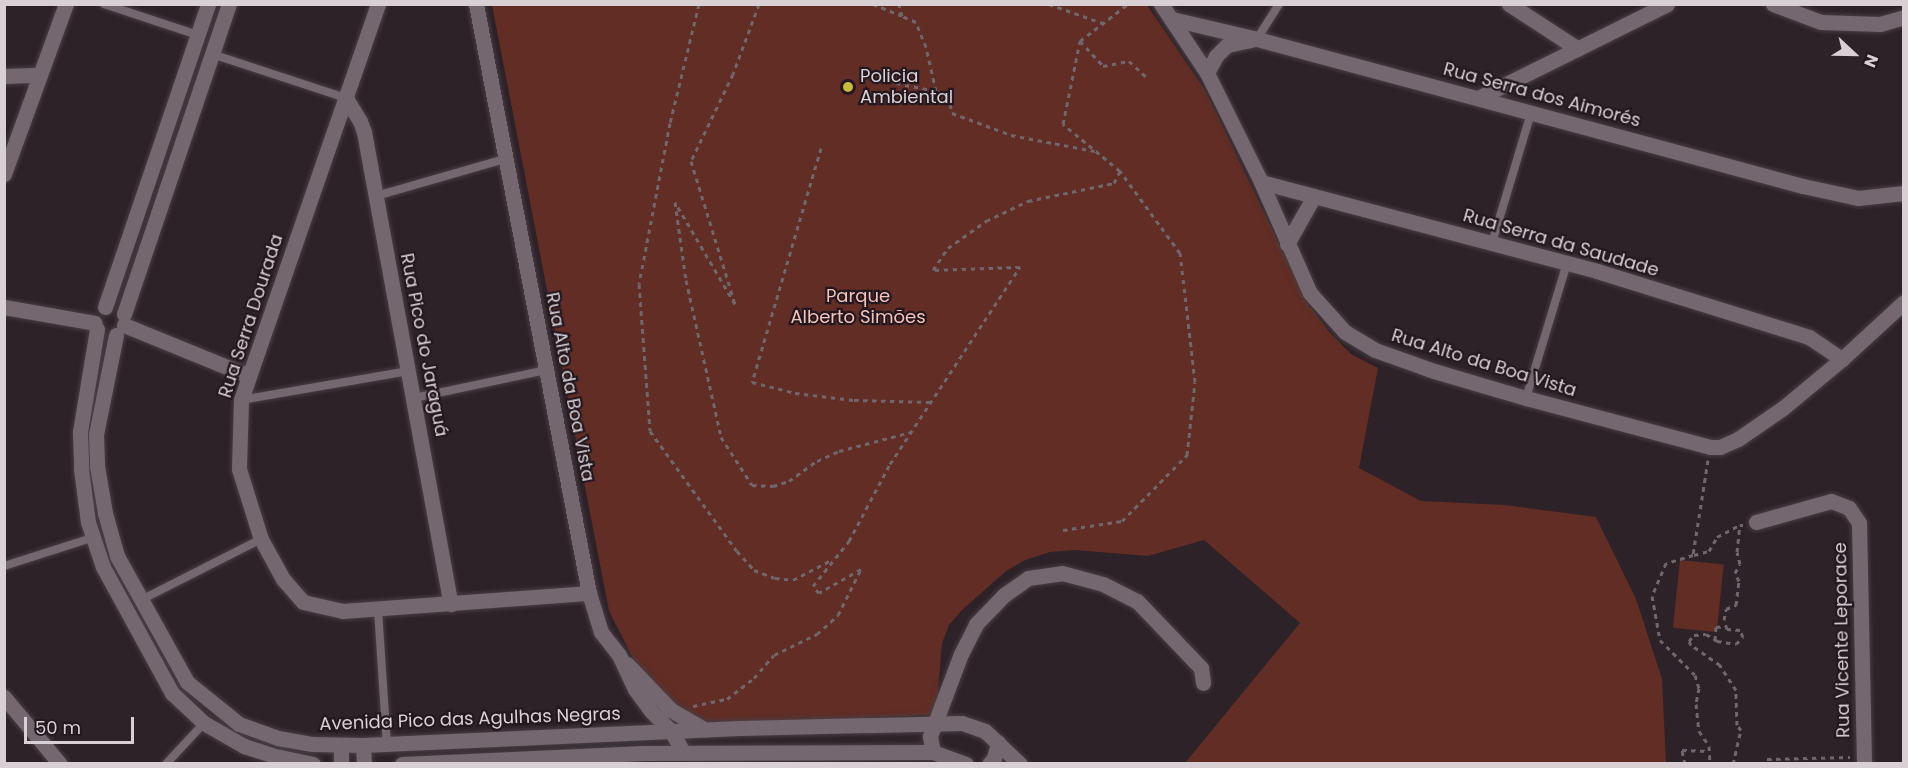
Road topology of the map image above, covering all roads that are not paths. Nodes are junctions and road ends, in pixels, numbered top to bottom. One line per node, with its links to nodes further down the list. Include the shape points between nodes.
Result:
1 (66, 4): 19 (street)
2 (104, 4): 14 (lane)
3 (208, 4): 14 (street)
4 (229, 4): 17 (street, Avenida Pico das Agulhas Negras)
5 (378, 4): 21 (street, Rua Serra Dourada)
6 (476, 4): 24 (street, Rua Alto da Boa Vista)
7 (1161, 4): 13 (street, Rua Alto da Boa Vista)
8 (1279, 4): 15 (lane)
9 (1509, 4): 16 (street)
10 (1667, 4): 16 (street)
11 (1773, 4): 12 (street, via 1821,22 1880,24)
12 (1904, 17)
13 (1172, 19): 15 (street, Rua Serra dos Aimorés); 18 (street, Rua Alto da Boa Vista)
14 (198, 35): 35 (street)
15 (1257, 39): 18 (street, via 1227,45); 22 (street, Rua Serra dos Aimorés)
16 (1578, 49): 22 (street)
17 (213, 54): 21 (lane); 36 (street, Avenida Pico das Agulhas Negras)
18 (1207, 73): 26 (street, Rua Alto da Boa Vista)
19 (40, 75): 20 (street); 25 (street)
20 (4, 76)
21 (346, 98): 28 (street, Rua Pico do Jaraguá, via 360,121); 41 (street, Rua Serra Dourada)
22 (1478, 98): 23 (street, Rua Serra dos Aimorés)
23 (1531, 113): 27 (street, Rua Serra dos Aimorés, via 1858,198); 31 (lane)
24 (505, 159): 28 (lane); 39 (street, Rua Alto da Boa Vista)
25 (4, 174)
26 (1261, 182): 29 (street, Rua Serra da Saudade); 30 (street, Rua Alto da Boa Vista)
27 (1904, 193)
28 (376, 196): 40 (street, Rua Pico do Jaraguá)
29 (1314, 196): 30 (street); 31 (street, Rua Serra da Saudade)
30 (1287, 243): 43 (street, Rua Alto da Boa Vista, via 1310,293 1358,342 1434,371)
31 (1492, 243): 32 (street, Rua Serra da Saudade)
32 (1567, 263): 38 (street, Rua Serra da Saudade, via 1809,337); 43 (lane)
33 (1904, 302): 38 (street)
34 (4, 307): 37 (street)
35 (105, 307): 36 (street, via 113,306); 37 (street, via 97,313)
36 (121, 324): 37 (street, via 104,334); 41 (street); 50 (street, Avenida Pico das Agulhas Negras, via 101,400 97,465 117,556)
37 (96, 326): 46 (street, via 80,432 81,469)
38 (1842, 359): 43 (street, Rua Alto da Boa Vista, via 1783,408 1720,447)
39 (547, 370): 42 (lane); 49 (street, Rua Alto da Boa Vista)
40 (409, 371): 42 (street, Rua Pico do Jaraguá); 44 (lane)
41 (249, 376): 44 (street, Rua Serra Dourada)
42 (414, 398): 51 (street, Rua Pico do Jaraguá)
43 (1526, 398)
44 (241, 400): 47 (street, Rua Serra Dourada, via 239,469)
45 (1748, 524): 67 (street, Rua Vicente Leporace, via 1831,501 1850,508 1859,523)
46 (92, 538): 48 (lane); 56 (street, via 103,567 172,693)
47 (261, 539): 50 (lane); 52 (street, Rua Serra Dourada, via 284,579 303,602 344,610)
48 (4, 566)
49 (589, 593): 51 (street, Rua Serra Dourada); 53 (street, Rua Alto da Boa Vista, via 601,632)
50 (141, 600): 62 (street, Avenida Pico das Agulhas Negras, via 187,682 238,724 278,738)
51 (451, 603): 52 (street, Rua Serra Dourada)
52 (378, 610): 61 (lane)
53 (619, 655): 58 (street, via 671,710); 59 (street, Rua Alto da Boa Vista, via 634,689)
54 (1203, 683): 57 (street, via 1201,668 1137,601 1103,584 1062,573 1051,574 1028,578 1004,595 976,624)
55 (4, 697): 68 (street)
56 (204, 723): 69 (lane); 70 (street, via 244,746)
57 (935, 723): 58 (street, Avenida Pico das Agulhas Negras); 60 (street, Avenida Pico das Agulhas Negras, via 963,723 985,731); 66 (street, via 930,736)
58 (705, 730): 59 (street, Avenida Pico das Agulhas Negras)
59 (671, 731): 61 (street, Avenida Pico das Agulhas Negras); 64 (street, Rua Alto da Boa Vista)
60 (998, 743): 75 (street); 76 (street, Avenida Pico das Agulhas Negras)
61 (387, 744): 63 (street, Avenida Pico das Agulhas Negras)
62 (341, 745): 63 (street, Avenida Pico das Agulhas Negras); 71 (street)
63 (363, 745): 72 (street)
64 (683, 752): 65 (street); 66 (street)
65 (644, 758): 73 (street)
66 (935, 758): 74 (street)
67 (1864, 760)
68 (60, 764)
69 (166, 764)
70 (312, 764)
71 (341, 764)
72 (364, 764)
73 (402, 764)
74 (966, 764)
75 (989, 764)
76 (1020, 764)

